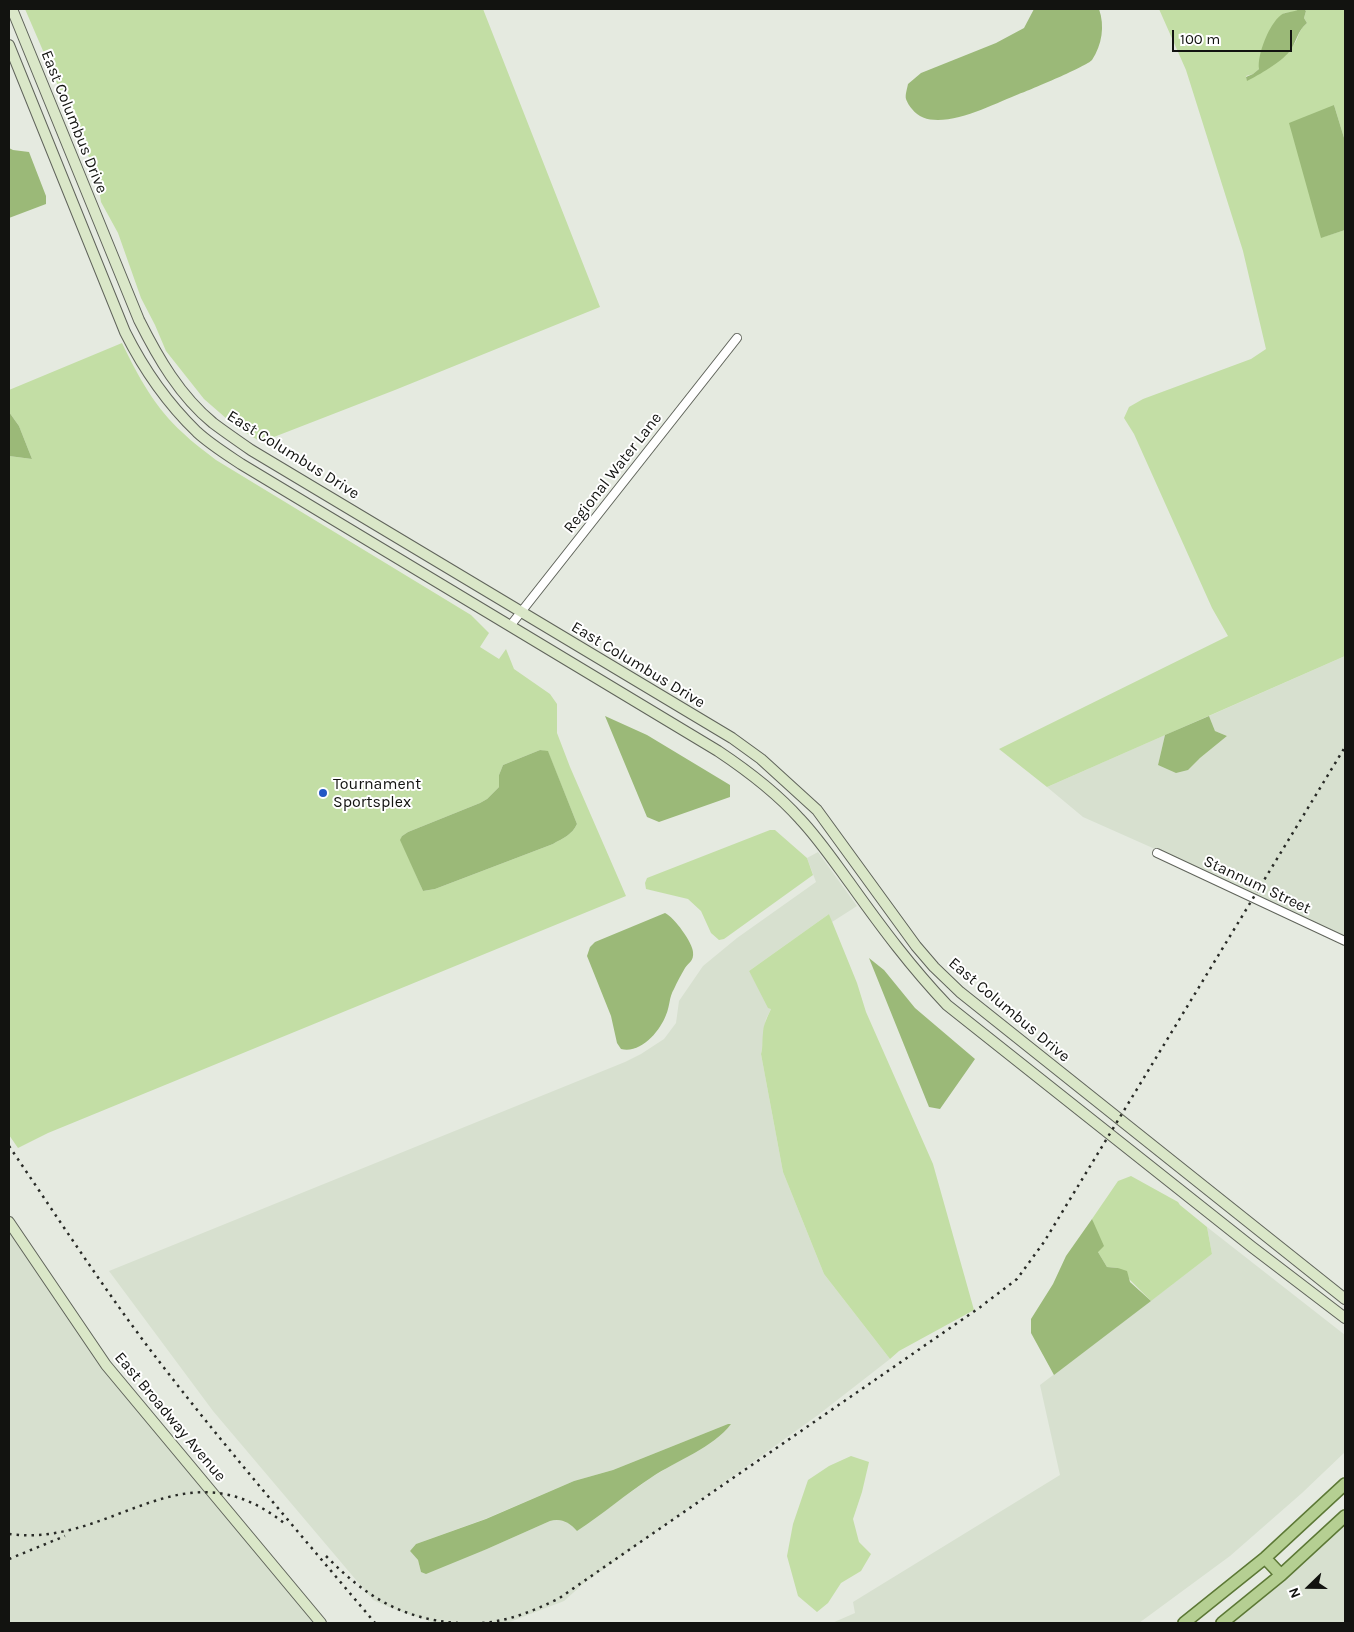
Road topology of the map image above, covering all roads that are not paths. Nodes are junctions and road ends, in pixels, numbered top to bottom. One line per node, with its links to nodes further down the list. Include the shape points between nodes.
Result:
1 (12, 9): 4 (street, East Columbus Drive, via 138,320 170,375 187,396 212,422 250,450)
2 (9, 45): 5 (street, East Columbus Drive, via 123,326 138,357 174,407 198,433 241,464)
3 (737, 338): 4 (street, Regional Water Lane)
4 (521, 613): 5 (street, Regional Water Lane); 7 (street, East Columbus Drive, via 761,759 816,810)
5 (510, 626): 8 (street, East Columbus Drive, via 748,771 802,820)
6 (1157, 853): 9 (street, Stannum Street)
7 (858, 864): 8 (street); 11 (street, East Columbus Drive, via 922,953 960,992)
8 (844, 875): 12 (street, East Columbus Drive, via 902,955 947,1005)
9 (1345, 941)
10 (9, 1222): 19 (street, East Broadway Avenue, via 106,1365)
11 (1263, 1233): 12 (street); 13 (street, East Columbus Drive)
12 (1252, 1247): 14 (street, East Columbus Drive)
13 (1345, 1300)
14 (1345, 1318)
15 (1345, 1484): 17 (main road)
16 (1345, 1516): 18 (main road)
17 (1265, 1558): 18 (main road); 20 (main road)
18 (1281, 1575): 21 (main road)
19 (322, 1623)
20 (1184, 1623)
21 (1222, 1623)

